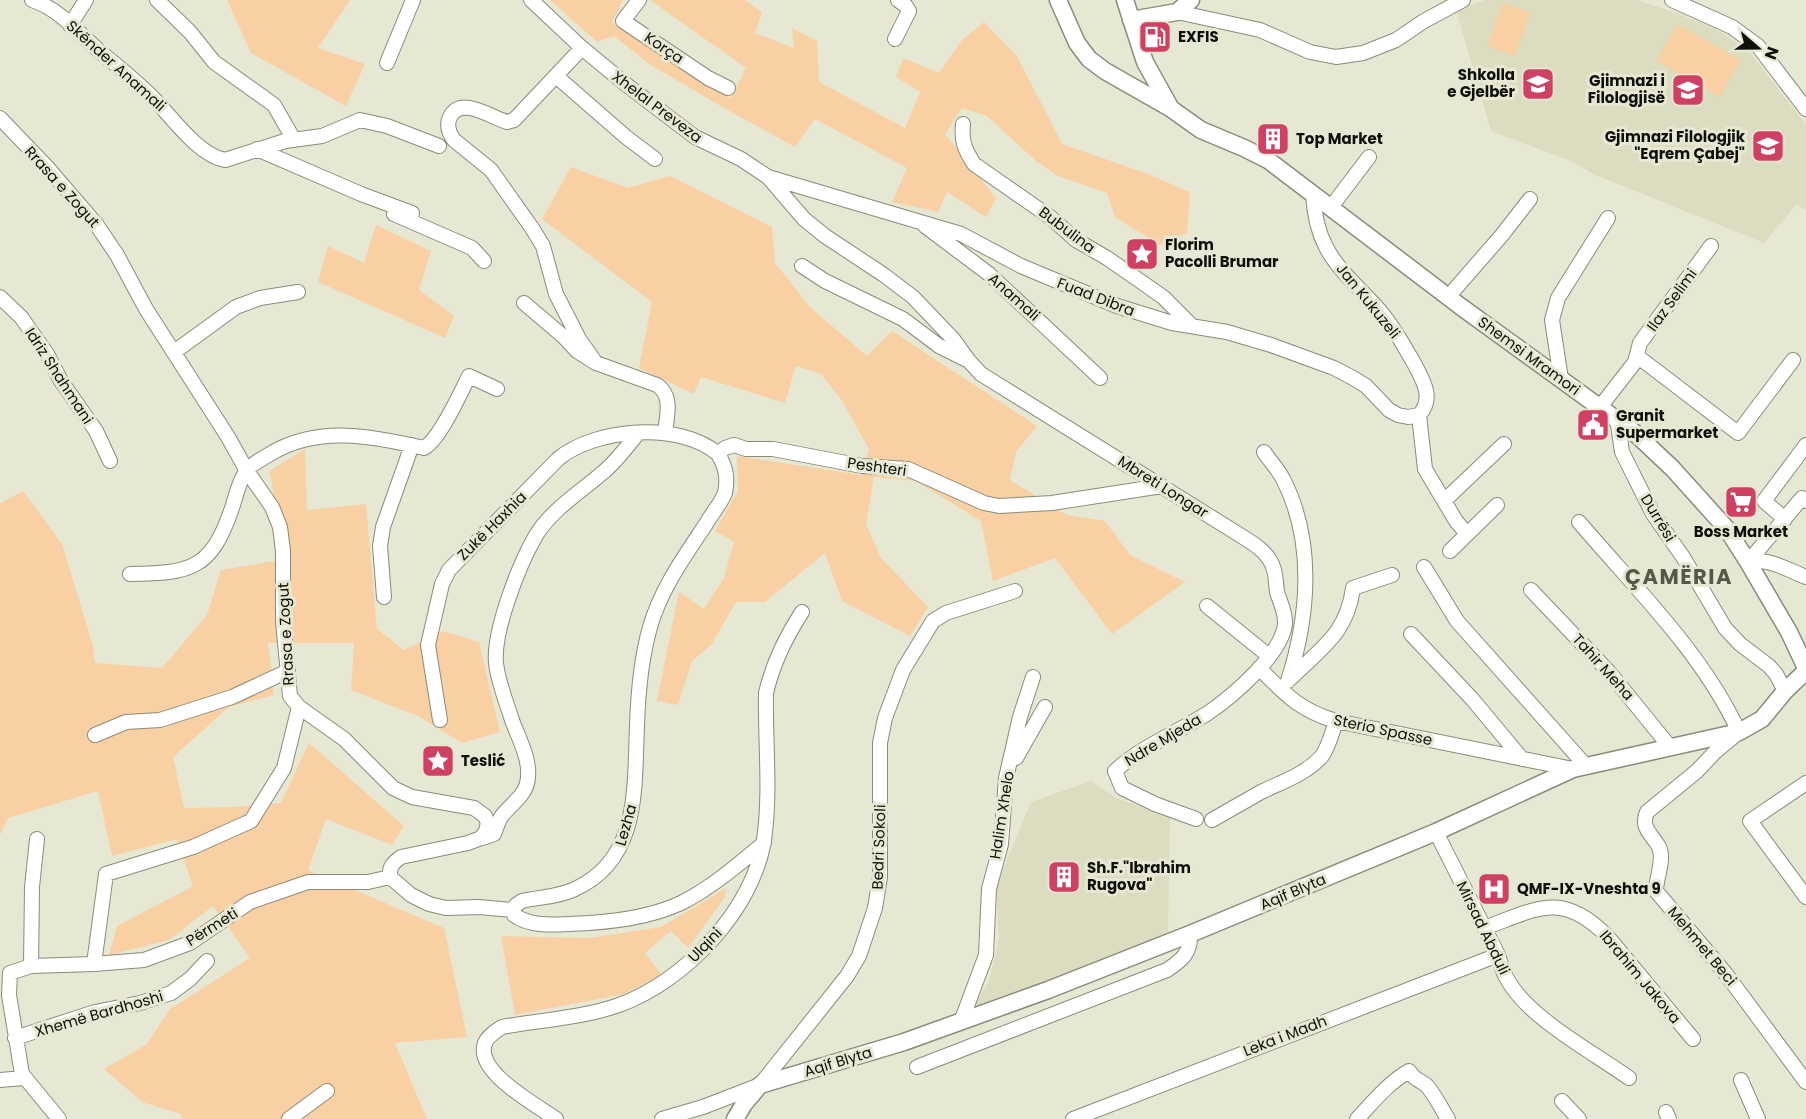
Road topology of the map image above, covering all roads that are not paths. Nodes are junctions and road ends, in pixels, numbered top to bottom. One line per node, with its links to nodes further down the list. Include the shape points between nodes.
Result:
1 (32, 0): 15 (street, Skënder Anamali, via 54,10)
2 (86, 0): 15 (street)
3 (157, 0): 25 (street, via 214,62 274,105)
4 (413, 0): 18 (street)
5 (531, 0): 17 (street, Xhelal Preveza)
6 (639, 0): 20 (street, Korça, via 623,21)
7 (898, 0): 16 (street, via 909,11)
8 (1058, 0): 21 (street, Shemsi Mramori, via 1077,43 1089,59)
9 (1125, 0): 14 (street)
10 (1191, 0): 13 (street)
11 (1462, 0): 13 (street, via 1396,40 1363,53 1336,57 1310,52 1260,30)
12 (1672, 0): 22 (street, via 1717,19 1752,42)
13 (1177, 12): 14 (street)
14 (1131, 20): 21 (street, via 1145,62)
15 (70, 25): 27 (street, Skënder Anamali, via 136,80 217,159)
16 (895, 39)
17 (582, 48): 19 (street); 30 (street, Xhelal Preveza, via 695,137)
18 (387, 63)
19 (556, 76): 29 (street); 50 (street, via 514,120 507,122 465,107 450,116 449,133 491,170 532,228 543,246 556,294)
20 (728, 88)
21 (1170, 108): 32 (street, Shemsi Mramori, via 1201,130 1268,160)
22 (1806, 109)
23 (0, 118): 46 (street, Rrasa e Zogut, via 96,224)
24 (963, 124): 45 (street, Bubulina, via 962,140 974,164 1076,240 1163,297)
25 (294, 140): 26 (street, Skënder Anamali, via 322,136 360,120); 27 (street, Skënder Anamali)
26 (439, 146)
27 (257, 149): 31 (street)
28 (1369, 157): 34 (street)
29 (655, 159)
30 (768, 177): 37 (street, Fuad Dibra); 49 (street, Mbreti Longar, via 804,219 913,297)
31 (361, 194): 35 (street); 39 (street, via 409,222 472,248)
32 (1313, 194): 34 (street, Shemsi Mramori); 55 (street, Jan Kukuzeli, via 1318,229 1326,248 1394,329 1424,383 1427,402)
33 (1530, 199): 43 (street)
34 (1330, 207): 43 (street, Shemsi Mramori)
35 (412, 213)
36 (1608, 218): 52 (street, via 1558,298 1552,320)
37 (921, 223): 45 (street, Fuad Dibra, via 960,234 1021,266 1117,306); 51 (street, Anamali, via 989,274)
38 (1711, 246): 47 (street, Ilaz Selimi, via 1640,342)
39 (484, 261)
40 (802, 266): 49 (street, Mbreti Longar, via 903,319 939,346)
41 (298, 292): 46 (street, via 260,298 236,307)
42 (0, 297): 64 (street, Idriz Shahmani, via 21,317 47,354 96,430)
43 (1448, 297): 52 (street, Shemsi Mramori)
44 (524, 303): 50 (street)
45 (1191, 326): 55 (street, Fuad Dibra, via 1227,332 1334,368 1366,386 1398,415)
46 (174, 352): 65 (street, Rrasa e Zogut)
47 (1637, 356): 48 (street, via 1738,433); 54 (street, Ilaz Selimi)
48 (1792, 360)
49 (969, 361): 66 (street, Mbreti Longar, via 996,384)
50 (596, 363): 57 (street, via 664,390 668,398)
51 (1101, 378)
52 (1561, 379): 54 (street, Shemsi Mramori)
53 (497, 389): 60 (street, via 469,376 430,445)
54 (1600, 407): 56 (street, Shemsi Mramori)
55 (1419, 415): 67 (street, Jan Kukuzeli, via 1425,469)
56 (1617, 418): 74 (street, Shemsi Mramori, via 1714,513); 92 (street, Durrësi, via 1622,452 1653,514 1725,628 1769,666)
57 (665, 432): 58 (street); 63 (street, via 696,440)
58 (638, 433): 95 (street, Zukë Haxhia, via 570,450 449,570 428,645); 107 (street, via 603,473 549,519 536,535 522,565 499,627 496,662 528,763 527,784 519,799 500,818 494,834)
59 (1504, 444): 67 (street)
60 (412, 445): 65 (street, via 365,437 309,437 280,448); 81 (street, via 383,527 380,546)
61 (1806, 445): 70 (street, via 1764,501)
62 (1264, 452): 91 (street, via 1293,503 1305,555 1303,616 1297,652)
63 (718, 454): 66 (street, Peshteri, via 734,445 862,466 908,469 999,506 1052,503); 114 (street, Lezha, via 728,481 725,493 668,583 650,628 639,691 632,813 618,852 606,868 574,890 522,901)
64 (110, 460)
65 (246, 471): 76 (street, via 225,529 209,554 183,571); 89 (street, Rrasa e Zogut, via 272,507 280,527)
66 (1162, 486): 84 (street, Mbreti Longar, via 1258,546 1268,557 1274,566)
67 (1445, 500): 72 (street, Jan Kukuzeli)
68 (1806, 501): 70 (street, via 1802,498)
69 (1497, 505): 72 (street)
70 (1785, 519): 74 (street)
71 (1579, 522): 97 (street, via 1688,649)
72 (1467, 534): 73 (street)
73 (1450, 551)
74 (1748, 562): 78 (street, via 1774,564); 88 (street, Shemsi Mramori)
75 (1424, 567): 101 (street, via 1457,621)
76 (130, 574)
77 (1392, 575): 91 (street, via 1353,588 1344,622 1334,637)
78 (1806, 577)
79 (1532, 590): 99 (street, Tahir Meha)
80 (1015, 591): 130 (street, Bedri Sokoli, via 946,613 933,621 903,669 880,743 880,877 868,934 847,975)
81 (384, 597)
82 (1207, 606): 86 (street)
83 (802, 612): 109 (street, Ulqini, via 779,652 766,693)
84 (1285, 622): 86 (street); 91 (street, Mbreti Longar, via 1289,661)
85 (1411, 634): 100 (street)
86 (1269, 656): 87 (street)
87 (1259, 668): 91 (street, Sterio Spasse); 104 (street, Ndre Mjeda, via 1210,711 1137,753 1115,771 1122,788)
88 (1806, 669): 92 (street, Aqif Blyta)
89 (288, 671): 94 (street, Rrasa e Zogut, via 290,696); 98 (street, via 232,697 160,720 126,722)
90 (1033, 677): 102 (street, Halim Xhelo)
91 (1285, 687): 96 (street, Sterio Spasse, via 1301,708)
92 (1785, 691): 97 (street, Aqif Blyta, via 1762,719)
93 (1045, 707): 102 (street)
94 (299, 708): 107 (street, via 344,739 393,788 412,797 474,808 488,823); 119 (street, via 285,768 251,821 193,847 106,874)
95 (440, 720)
96 (1336, 721): 100 (street, Sterio Spasse); 105 (street, via 1323,754 1315,763)
97 (1739, 732): 99 (street, Aqif Blyta); 129 (street, Mehmet Beci, via 1647,812 1645,826 1661,855 1656,891 1726,974)
98 (94, 735)
99 (1670, 747): 101 (street, Aqif Blyta)
100 (1522, 759): 101 (street, Sterio Spasse)
101 (1579, 768): 106 (street, Aqif Blyta)
102 (1006, 778): 121 (street, Halim Xhelo, via 1001,844 990,889 987,955)
103 (1806, 783): 113 (street, via 1750,821)
104 (1196, 819)
105 (1212, 820)
106 (1436, 832): 115 (street, Mirsad Abduli); 116 (street, Aqif Blyta)
107 (481, 838): 112 (street, via 401,857 389,869)
108 (37, 839): 120 (street)
109 (764, 843): 110 (street); 111 (street, Ulqini)
110 (735, 867): 111 (street, via 747,867); 114 (street, via 682,902 628,919 590,924 533,923 520,919)
111 (754, 875): 135 (street, Ulqini, via 744,898 721,929 677,973 657,987 617,1006 502,1027 492,1034 484,1052 489,1066)
112 (390, 877): 114 (street, via 429,904); 119 (street, Përmeti, via 368,882 308,882 250,902 190,943 144,960)
113 (1806, 897)
114 (513, 910)
115 (1484, 928): 117 (street, Mirsad Abduli); 123 (street, Ibrahim Jakova, via 1538,909 1560,906 1581,915 1607,936)
116 (1190, 934): 121 (street, Aqif Blyta); 124 (street, via 1187,953 1167,970)
117 (1498, 955): 126 (street, Mirsad Abduli, via 1508,982 1530,1008 1576,1045); 138 (street, Leka i Madh)
118 (207, 961): 122 (street, Xhemë Bardhoshi, via 171,993 95,1011)
119 (94, 964): 120 (street, Përmeti)
120 (31, 966): 122 (street, via 10,973)
121 (961, 1022): 130 (street, Aqif Blyta)
122 (15, 1038): 125 (street)
123 (1692, 1039)
124 (917, 1067)
125 (24, 1078): 127 (street); 133 (street)
126 (1629, 1078)
127 (0, 1080)
128 (1741, 1080): 142 (street)
129 (1806, 1082)
130 (760, 1085): 136 (street); 137 (street)
131 (327, 1091): 134 (street)
132 (1562, 1101): 141 (street)
133 (59, 1119)
134 (289, 1119)
135 (556, 1119)
136 (662, 1119)
137 (735, 1119)
138 (1073, 1119)
139 (1357, 1119): 140 (street, via 1386,1088 1409,1071 1428,1087)
140 (1448, 1119)
141 (1580, 1119)
142 (1758, 1119)

